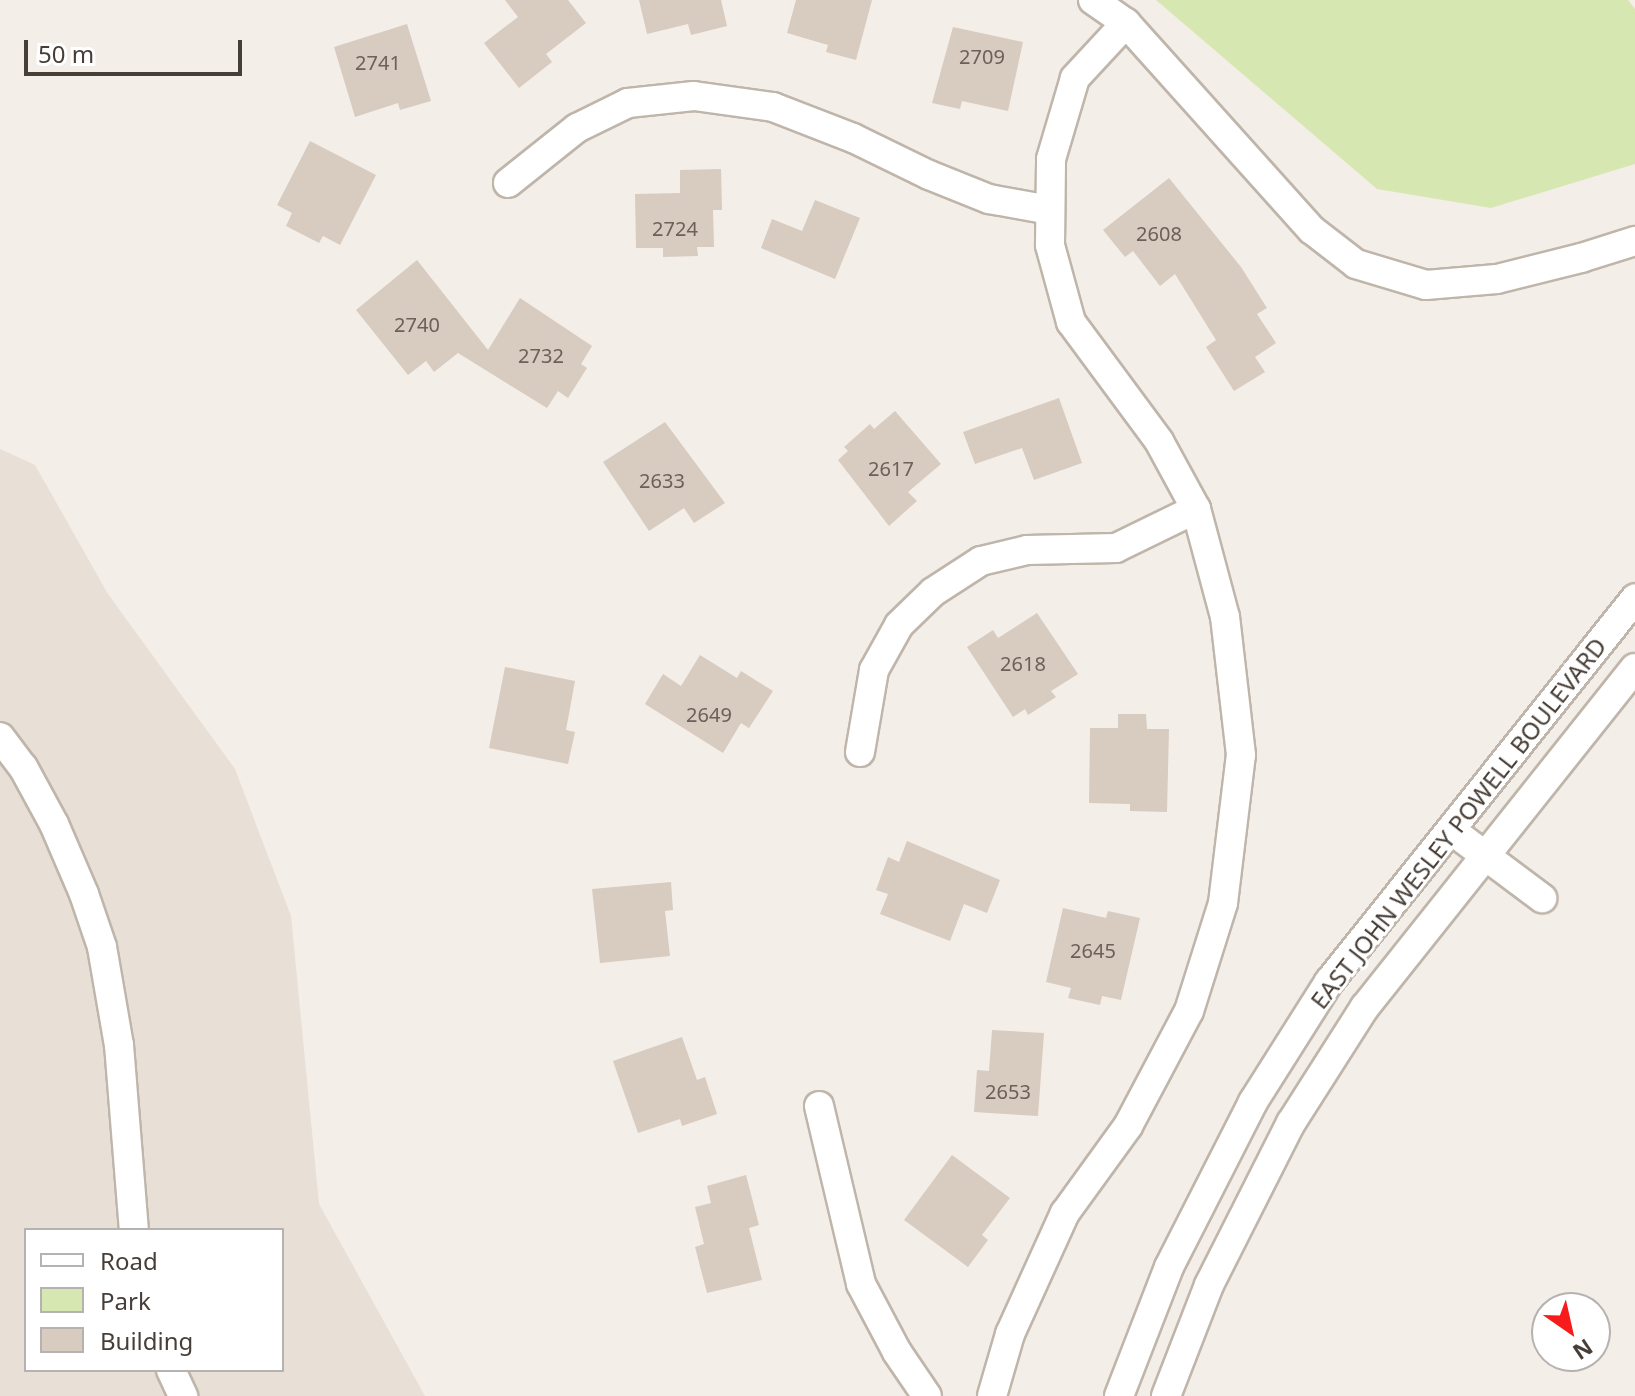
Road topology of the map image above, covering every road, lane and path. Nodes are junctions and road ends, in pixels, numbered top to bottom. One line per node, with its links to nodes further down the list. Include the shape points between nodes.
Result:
1 (1093, 0): 2 (street)
2 (1126, 23): 4 (street, via 1075,78 1051,159); 5 (street, via 1312,230 1356,264 1426,285 1497,279)
3 (508, 183): 4 (street, via 577,128 628,103 694,96 773,107 989,199)
4 (1050, 210): 6 (street, via 1050,245 1071,322 1159,441)
5 (1635, 241)
6 (1196, 509): 10 (street, via 1116,548 1027,550 981,561 933,592 899,625 874,670); 19 (street, via 1225,617 1241,755 1223,903 1189,1011 1128,1126 1065,1213 1010,1334)
7 (1635, 598): 11 (street, EAST JOHN WESLEY POWELL BOULEVARD)
8 (1635, 668): 12 (street, EAST JOHN WESLEY POWELL BOULEVARD)
9 (0, 737): 15 (street, via 54,824 102,947 119,1045)
10 (860, 752)
11 (1451, 830): 12 (street); 20 (street, EAST JOHN WESLEY POWELL BOULEVARD, via 1329,982 1253,1102 1169,1267)
12 (1485, 857): 13 (street); 21 (street, EAST JOHN WESLEY POWELL BOULEVARD, via 1365,1007 1291,1123 1209,1285)
13 (1542, 898)
14 (819, 1106): 18 (street, via 861,1284)
15 (134, 1228)
16 (172, 1372): 17 (street)
17 (183, 1396)
18 (927, 1396)
19 (992, 1396)
20 (1119, 1396)
21 (1166, 1396)

